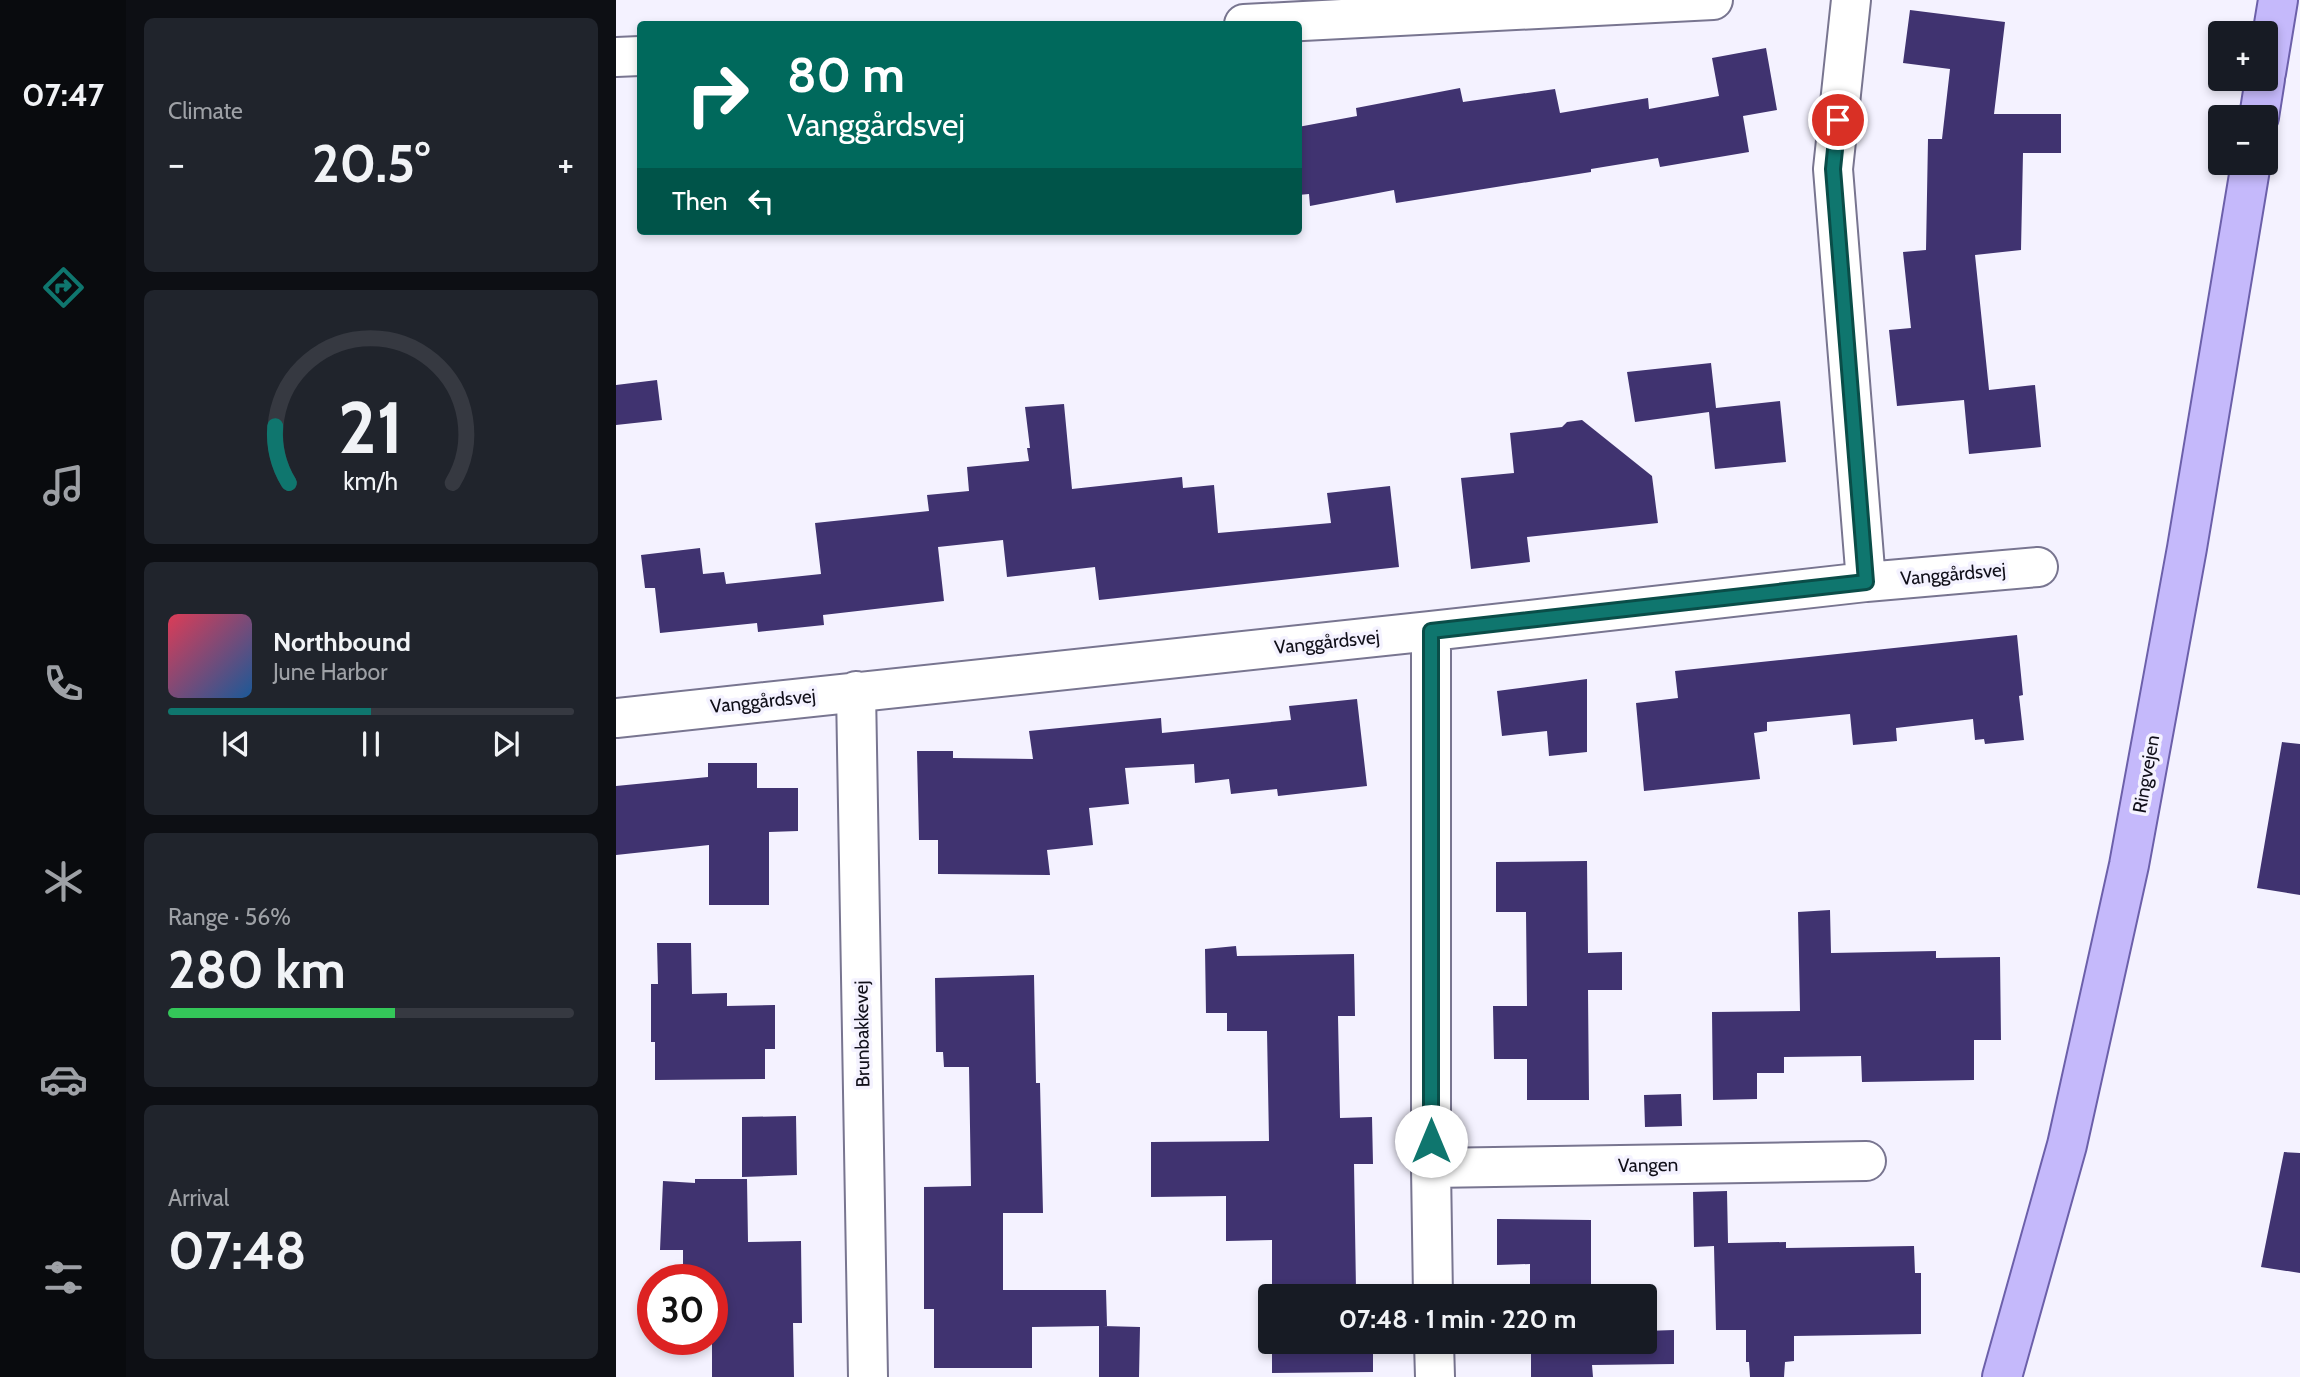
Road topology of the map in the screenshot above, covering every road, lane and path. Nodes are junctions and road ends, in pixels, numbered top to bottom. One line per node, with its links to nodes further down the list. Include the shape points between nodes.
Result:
1 (1713, 0): 4 (street)
2 (1851, 0): 10 (street, via 1833,169)
3 (2278, 0): 5 (main road)
4 (1302, 21)
5 (2275, 21)
6 (637, 56): 7 (street)
7 (616, 57)
8 (2249, 175): 20 (main road, Ringvejen, via 2129,865 2067,1145)
9 (2038, 567): 10 (street, Vanggårdsvej)
10 (1866, 582): 11 (street, Vanggårdsvej)
11 (1431, 631): 12 (street, Vanggårdsvej); 15 (street)
12 (856, 691): 13 (street, Vanggårdsvej); 18 (street, Brunbakkevej)
13 (616, 718)
14 (1866, 1161): 15 (street, Vangen)
15 (1431, 1168): 16 (street)
16 (1433, 1284)
17 (1434, 1354): 19 (street)
18 (868, 1377)
19 (1435, 1377)
20 (2002, 1377)

